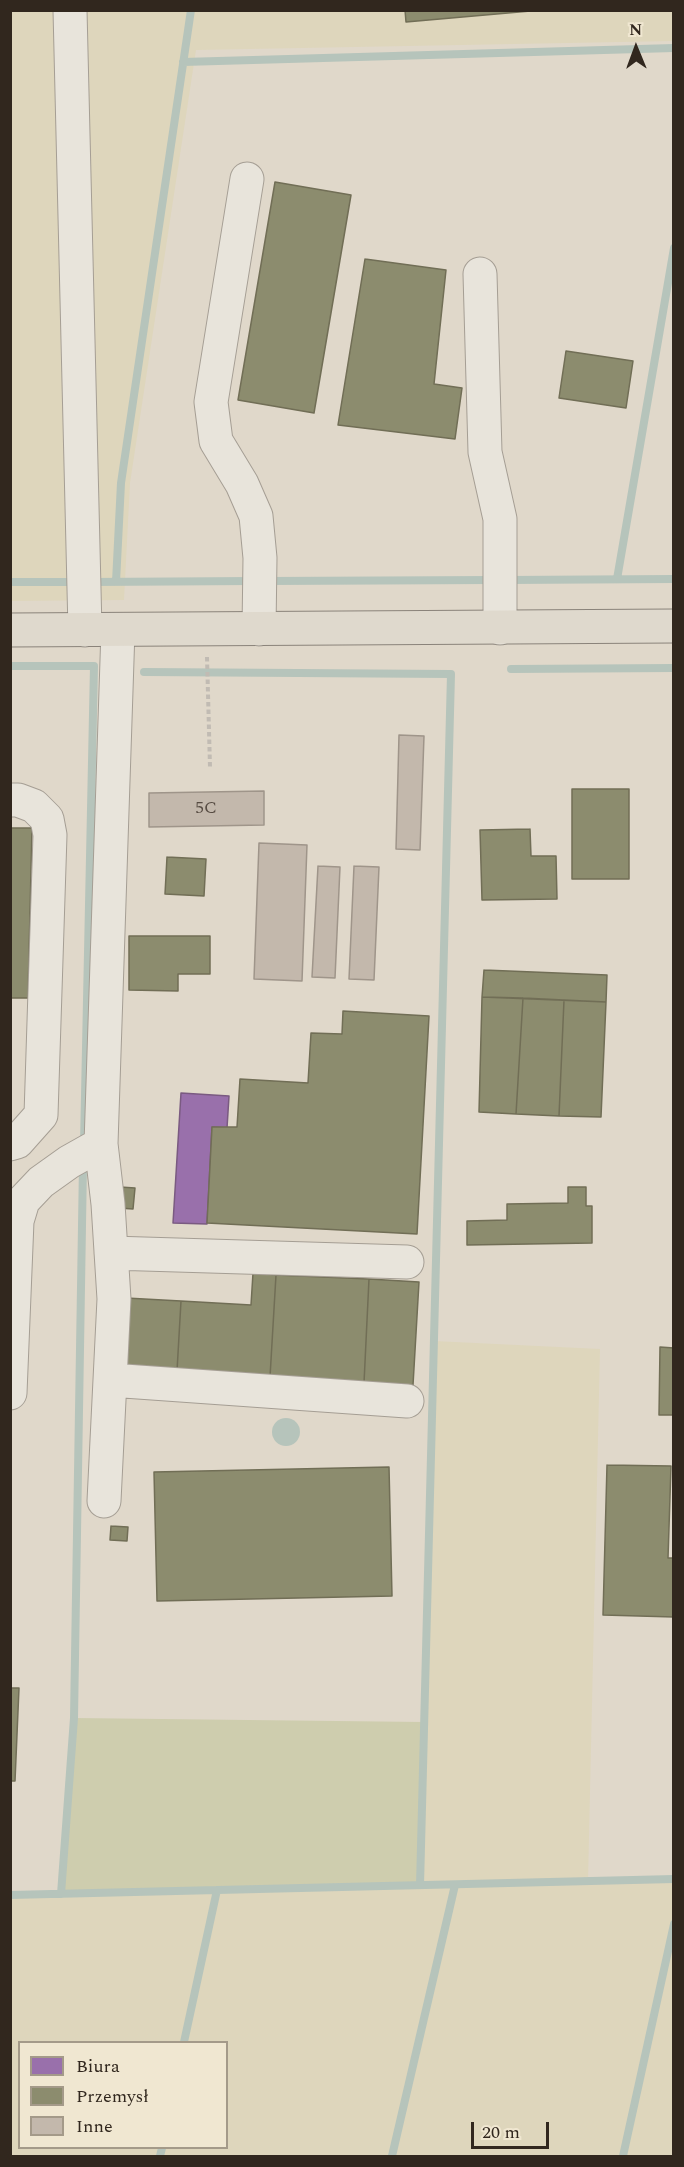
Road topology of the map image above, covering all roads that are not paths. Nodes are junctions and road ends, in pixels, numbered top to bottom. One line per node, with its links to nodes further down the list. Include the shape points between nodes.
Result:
1 (70, 10): 8 (lane)
2 (247, 179): 6 (lane, via 211,402 216,441 256,516)
3 (480, 274): 5 (lane, via 485,452 500,519)
4 (674, 626): 5 (main road)
5 (500, 628): 6 (main road)
6 (259, 629): 9 (main road)
7 (10, 630): 8 (main road)
8 (85, 630): 9 (main road)
9 (118, 630): 12 (lane)
10 (10, 800): 11 (lane, via 34,806 46,819 50,835 41,1115 17,1142)
11 (10, 1144)
12 (101, 1144): 13 (lane); 16 (lane, via 41,1182 23,1201 17,1221)
13 (111, 1252): 14 (lane); 15 (lane, via 114,1299)
14 (407, 1262)
15 (110, 1380): 17 (lane); 18 (lane)
16 (10, 1393)
17 (407, 1401)
18 (104, 1501)

